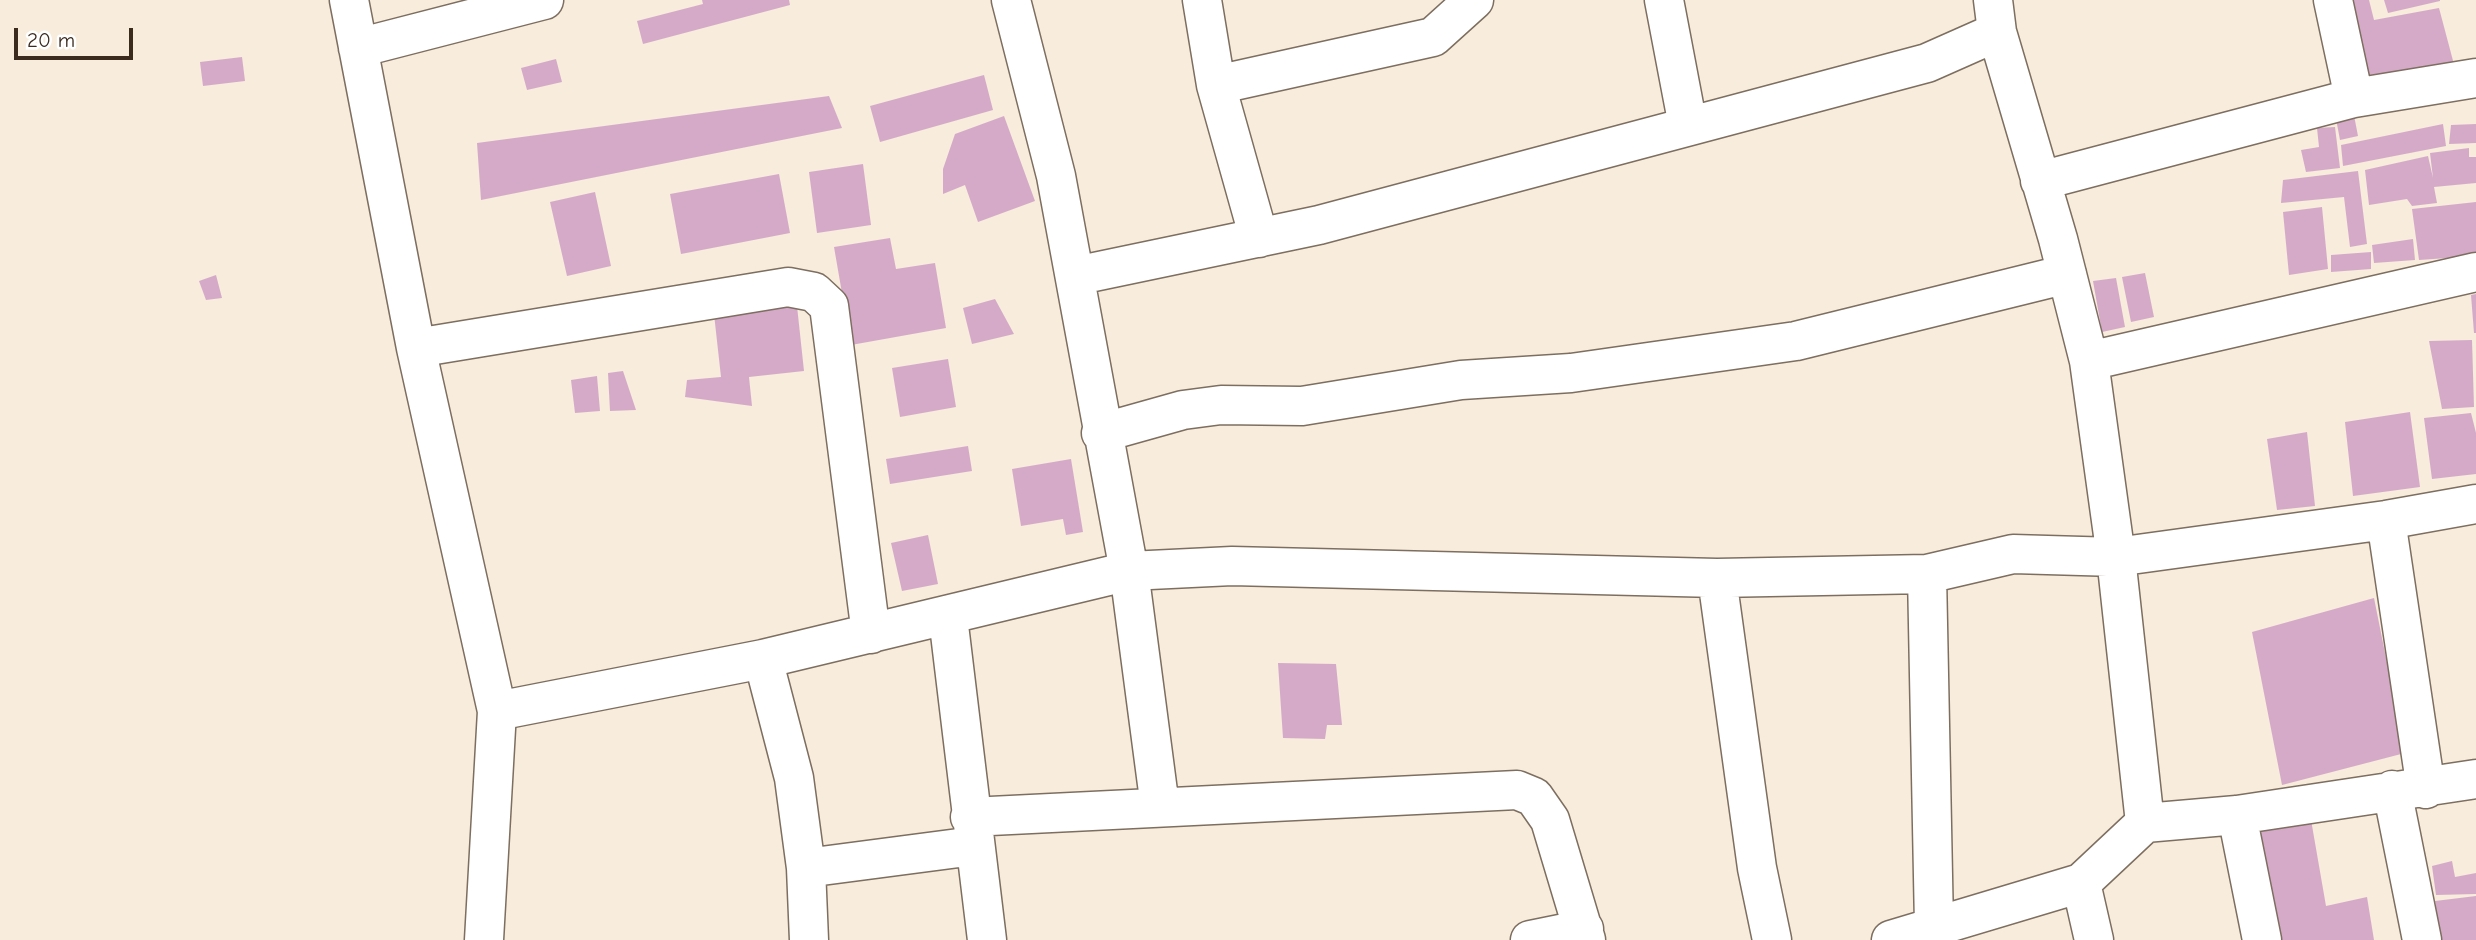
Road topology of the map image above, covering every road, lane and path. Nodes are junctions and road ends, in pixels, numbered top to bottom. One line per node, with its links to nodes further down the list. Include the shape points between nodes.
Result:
1 (349, 0): 9 (street)
2 (544, 0): 9 (street)
3 (1010, 0): 18 (street, via 1056,176)
4 (1202, 0): 11 (street)
5 (1474, 0): 11 (street, via 1433,37)
6 (1664, 0): 13 (street)
7 (2333, 0): 12 (street)
8 (1995, 16): 13 (street, via 1927,62); 14 (street)
9 (358, 48): 19 (street)
10 (2476, 78): 12 (street)
11 (1216, 85): 15 (street)
12 (2354, 98): 14 (street)
13 (1688, 126): 15 (street)
14 (2040, 181): 17 (street)
15 (1259, 238): 18 (street)
16 (2476, 272): 20 (street)
17 (2067, 274): 20 (street); 21 (street, via 1796,341 1571,373 1461,380 1302,406 1221,405)
18 (1075, 276): 21 (street)
19 (416, 348): 29 (street, via 788,287 814,292 829,306); 31 (street)
20 (2089, 361): 24 (street)
21 (1101, 433): 25 (street)
22 (2476, 504): 23 (street)
23 (2386, 520): 24 (street); 33 (street)
24 (2116, 557): 26 (street, via 2013,554); 36 (street)
25 (1129, 571): 27 (street, via 1399,567); 28 (street); 34 (street)
26 (1927, 574): 27 (street); 40 (street)
27 (1717, 578): 46 (street, via 1757,868)
28 (948, 617): 29 (street); 37 (street)
29 (871, 634): 30 (street)
30 (763, 659): 31 (street); 38 (street, via 794,778)
31 (497, 711): 42 (street)
32 (2476, 779): 33 (street)
33 (2409, 790): 35 (street); 50 (street)
34 (1160, 807): 37 (street); 41 (street, via 1517,790 1534,797 1550,820)
35 (2237, 815): 36 (street); 49 (street)
36 (2145, 823): 39 (street)
37 (972, 831): 38 (street); 44 (street)
38 (806, 867): 43 (street)
39 (2081, 883): 40 (street); 48 (street)
40 (1935, 933): 47 (street)
41 (1585, 934): 45 (street)
42 (484, 940)
43 (809, 940)
44 (988, 940)
45 (1530, 940)
46 (1772, 940)
47 (1891, 940)
48 (2094, 940)
49 (2262, 940)
50 (2421, 940)

